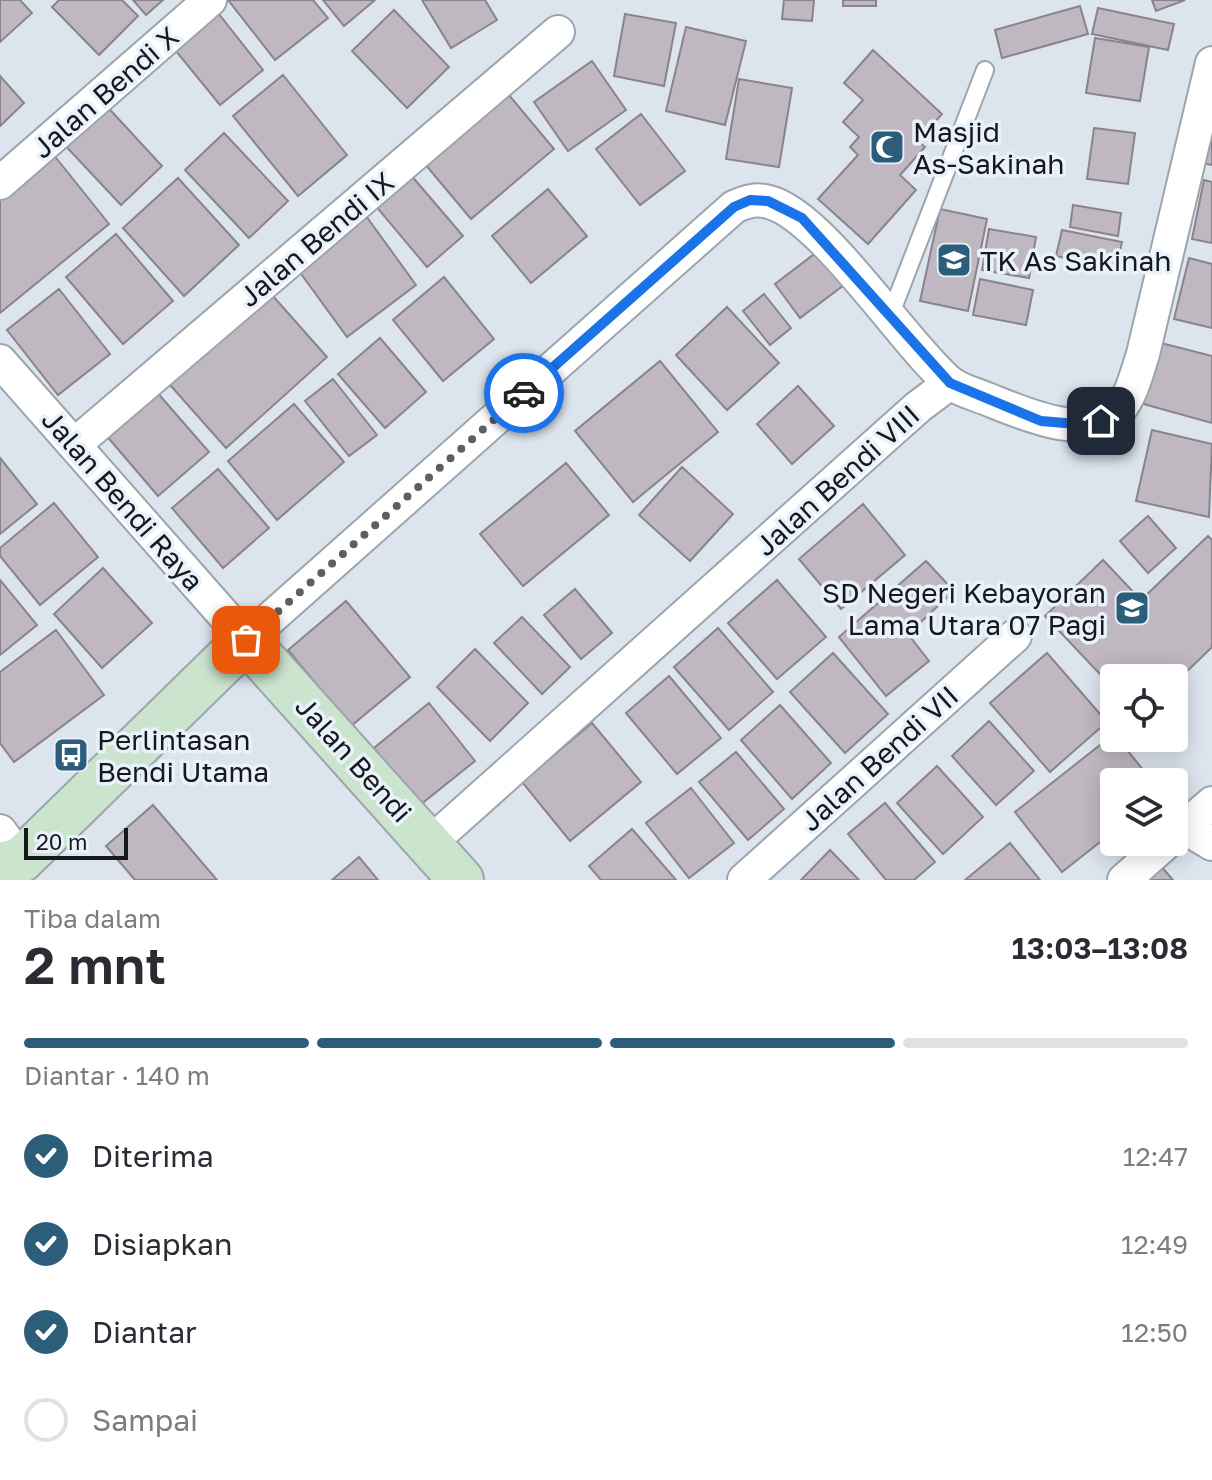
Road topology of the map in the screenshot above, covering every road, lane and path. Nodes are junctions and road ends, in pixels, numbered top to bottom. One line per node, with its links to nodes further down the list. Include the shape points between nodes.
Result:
1 (210, 0): 5 (street, Jalan Bendi X)
2 (558, 32): 9 (street, Jalan Bendi IX)
3 (1212, 63): 8 (street, via 1143,354 1118,411 1089,423 1041,421)
4 (985, 70): 6 (lane)
5 (0, 183)
6 (890, 316): 8 (street); 11 (street, via 802,218 768,201 750,200 734,207)
7 (0, 361): 9 (street, Jalan Bendi Raya)
8 (950, 383): 15 (street, Jalan Bendi VIII)
9 (74, 445): 11 (street, Jalan Bendi Raya)
10 (1015, 636): 20 (street, Jalan Bendi VII)
11 (246, 640): 15 (street, Jalan Bendi); 18 (street)
12 (1212, 803): 13 (street)
13 (1188, 824)
14 (1188, 838): 16 (street)
15 (430, 843): 19 (street, Jalan Bendi)
16 (1212, 844)
17 (1151, 856): 21 (street)
18 (15, 859)
19 (461, 880)
20 (744, 880)
21 (1124, 880)

